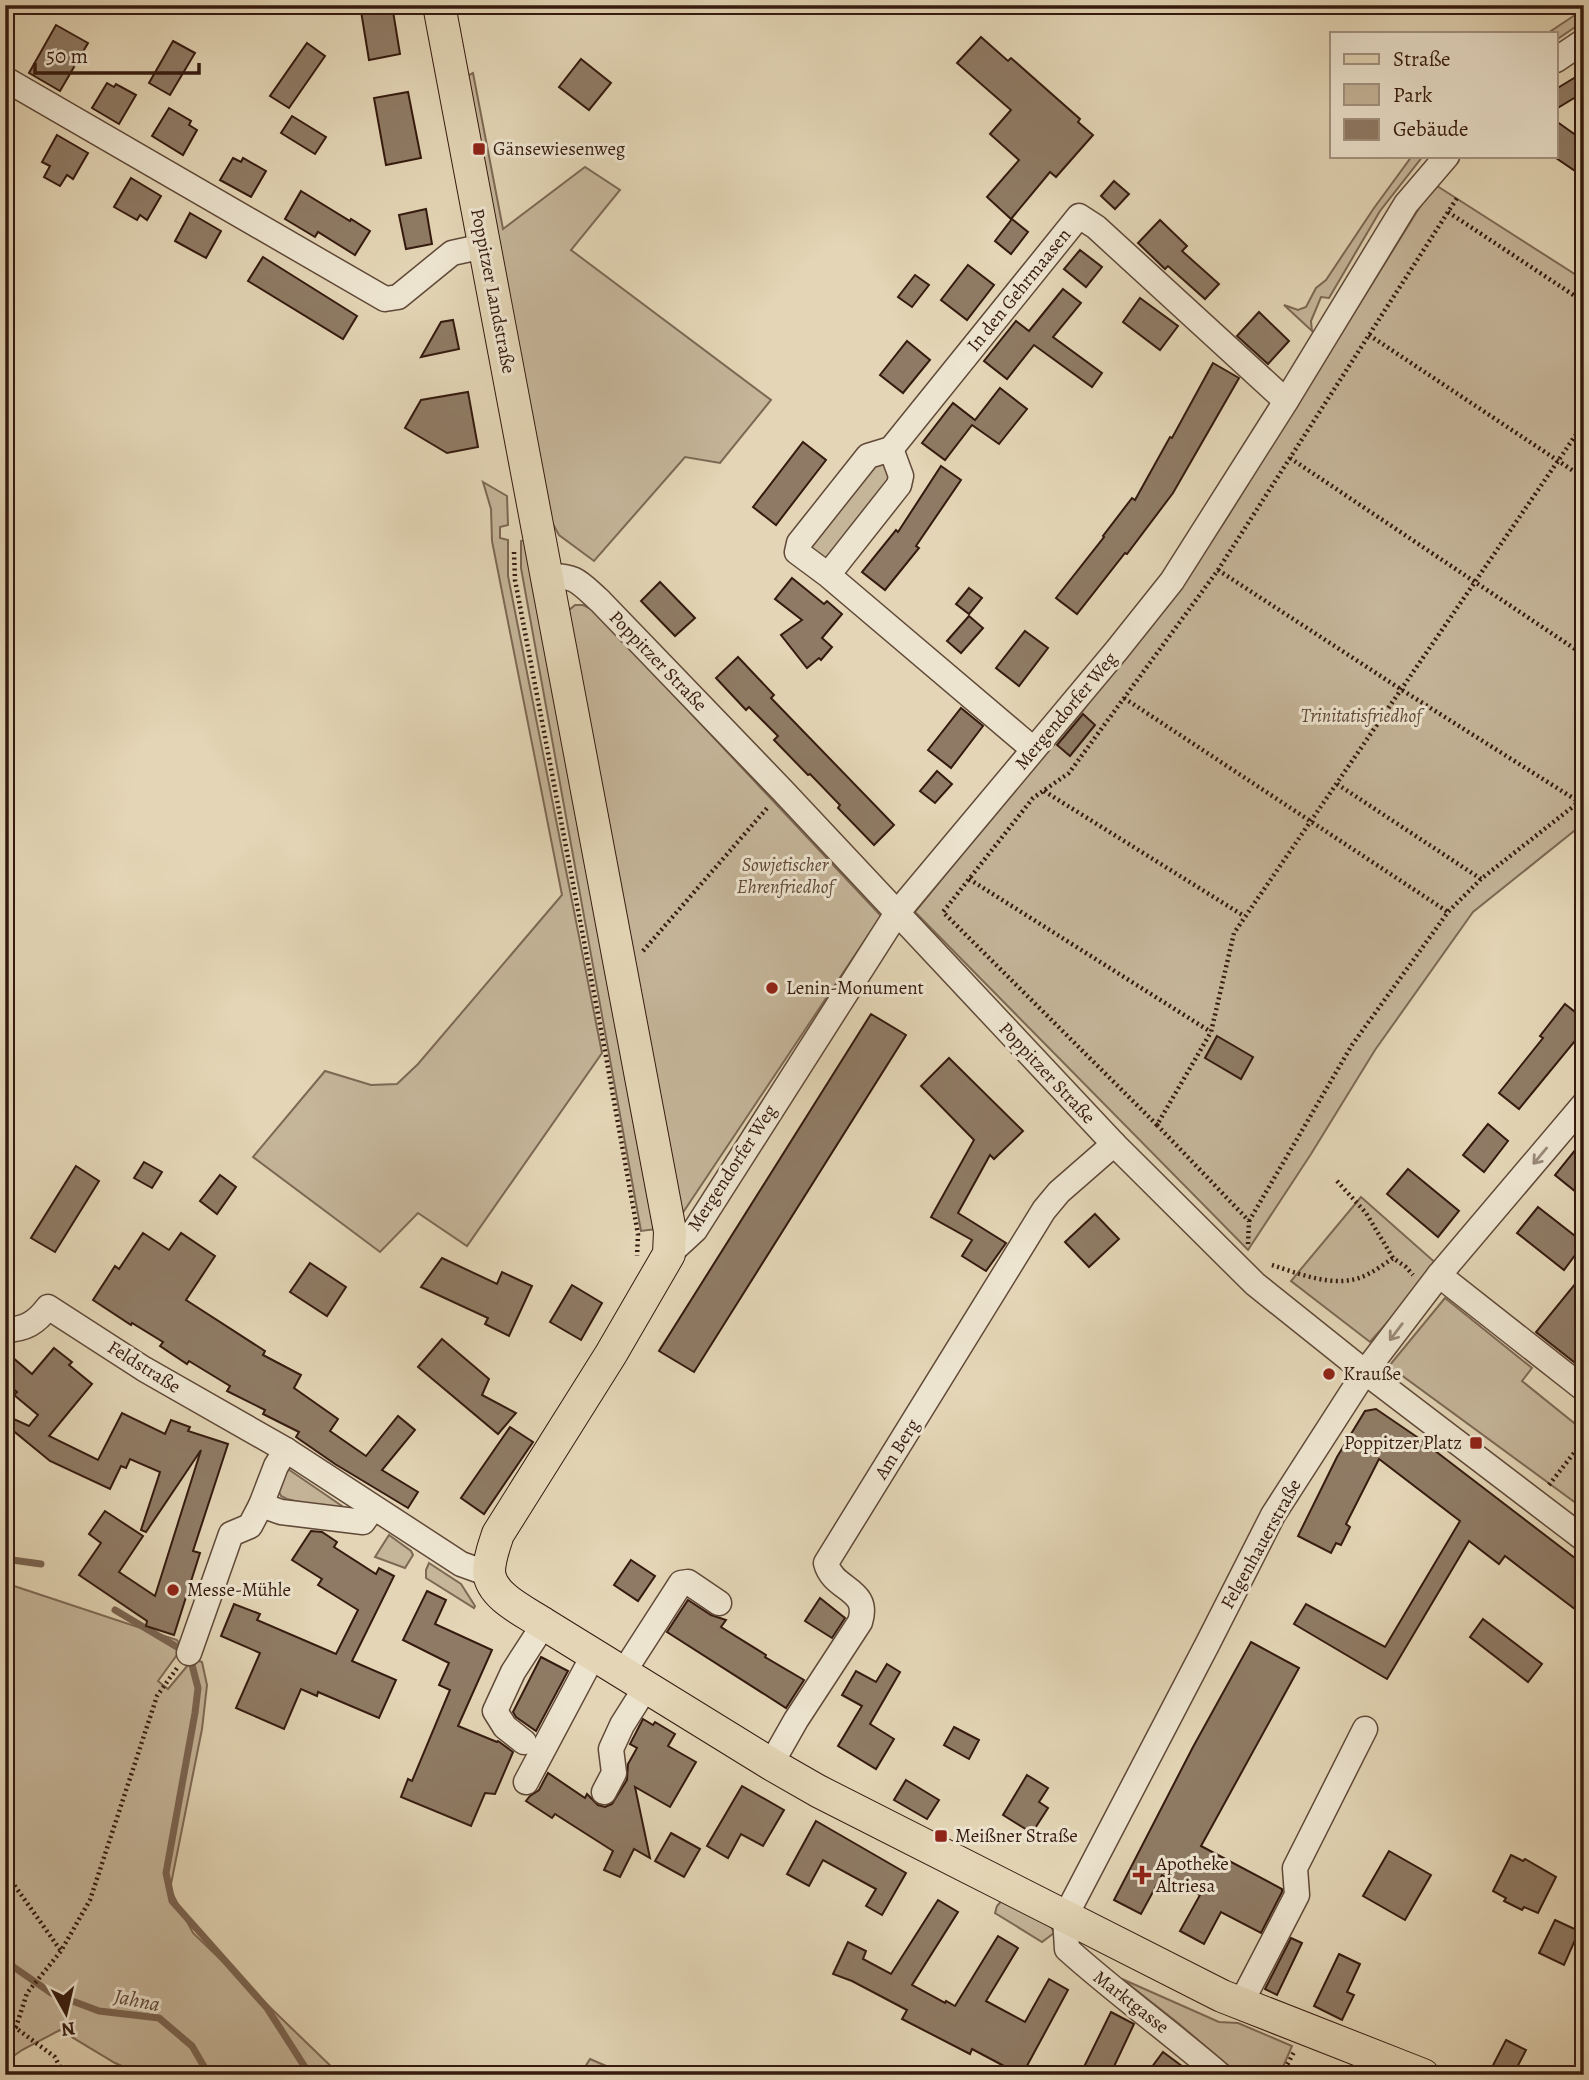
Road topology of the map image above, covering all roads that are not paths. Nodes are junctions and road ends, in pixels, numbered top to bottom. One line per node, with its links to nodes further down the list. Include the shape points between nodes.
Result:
1 (439, 5): 6 (main road, Poppitzer Landstraße)
2 (1584, 41): 3 (street)
3 (1558, 60)
4 (5, 79): 6 (street, via 385,299 398,297 452,253)
5 (1445, 158): 7 (street, Mergendorfer Weg, via 1406,205)
6 (484, 246): 9 (main road, Poppitzer Landstraße)
7 (1286, 401): 8 (street, In den Gehrmaasen, via 1079,216); 11 (street, Mergendorfer Weg, via 1172,581)
8 (891, 449): 10 (street, via 901,475 898,485); 10 (street, In den Gehrmaasen, via 868,456 799,543 797,552)
9 (547, 576): 12 (street, Poppitzer Straße, via 565,575 590,592); 15 (main road, Poppitzer Landstraße, via 670,1231)
10 (828, 576): 11 (street, In den Gehrmaasen)
11 (1033, 748): 12 (street, Mergendorfer Weg)
12 (897, 913): 14 (street, Poppitzer Straße); 15 (street, Mergendorfer Weg, via 695,1230)
13 (1584, 1104): 16 (street, Felgenhauerstraße, one-way to 16)
14 (1114, 1144): 18 (street, Poppitzer Straße, via 1255,1284); 32 (street, Am Berg, via 1044,1210 826,1563 828,1573 858,1597 863,1614)
15 (669, 1254): 24 (main road, via 498,1534)
16 (1433, 1283): 18 (street, Felgenhauerstraße, one-way to 18); 19 (street)
17 (5, 1330): 20 (street, Feldstraße, via 37,1321 48,1307 144,1369)
18 (1365, 1372): 23 (street, Poppitzer Straße); 35 (street, Felgenhauerstraße, via 1273,1515)
19 (1584, 1389)
20 (286, 1450): 21 (street); 22 (street, Feldstraße)
21 (261, 1504): 22 (street, via 281,1512 362,1522); 27 (street, via 250,1526 231,1534)
22 (373, 1508): 24 (street, Feldstraße, via 461,1563)
23 (1584, 1539)
24 (489, 1574): 26 (main road, via 496,1589)
25 (719, 1603): 29 (street, via 688,1582 681,1583)
26 (544, 1624): 28 (main road); 31 (street, via 495,1711 505,1727)
27 (188, 1653)
28 (594, 1654): 29 (main road); 33 (street)
29 (634, 1680): 32 (main road); 34 (street, via 611,1749 614,1773)
30 (1365, 1729): 36 (street, via 1295,1868 1297,1895)
31 (524, 1742)
32 (771, 1764): 35 (main road)
33 (526, 1782)
34 (604, 1792)
35 (1065, 1917): 36 (main road); 37 (street, Marktgasse, via 1067,1949)
36 (1241, 2003): 38 (main road)
37 (1220, 2075)
38 (1423, 2075)

